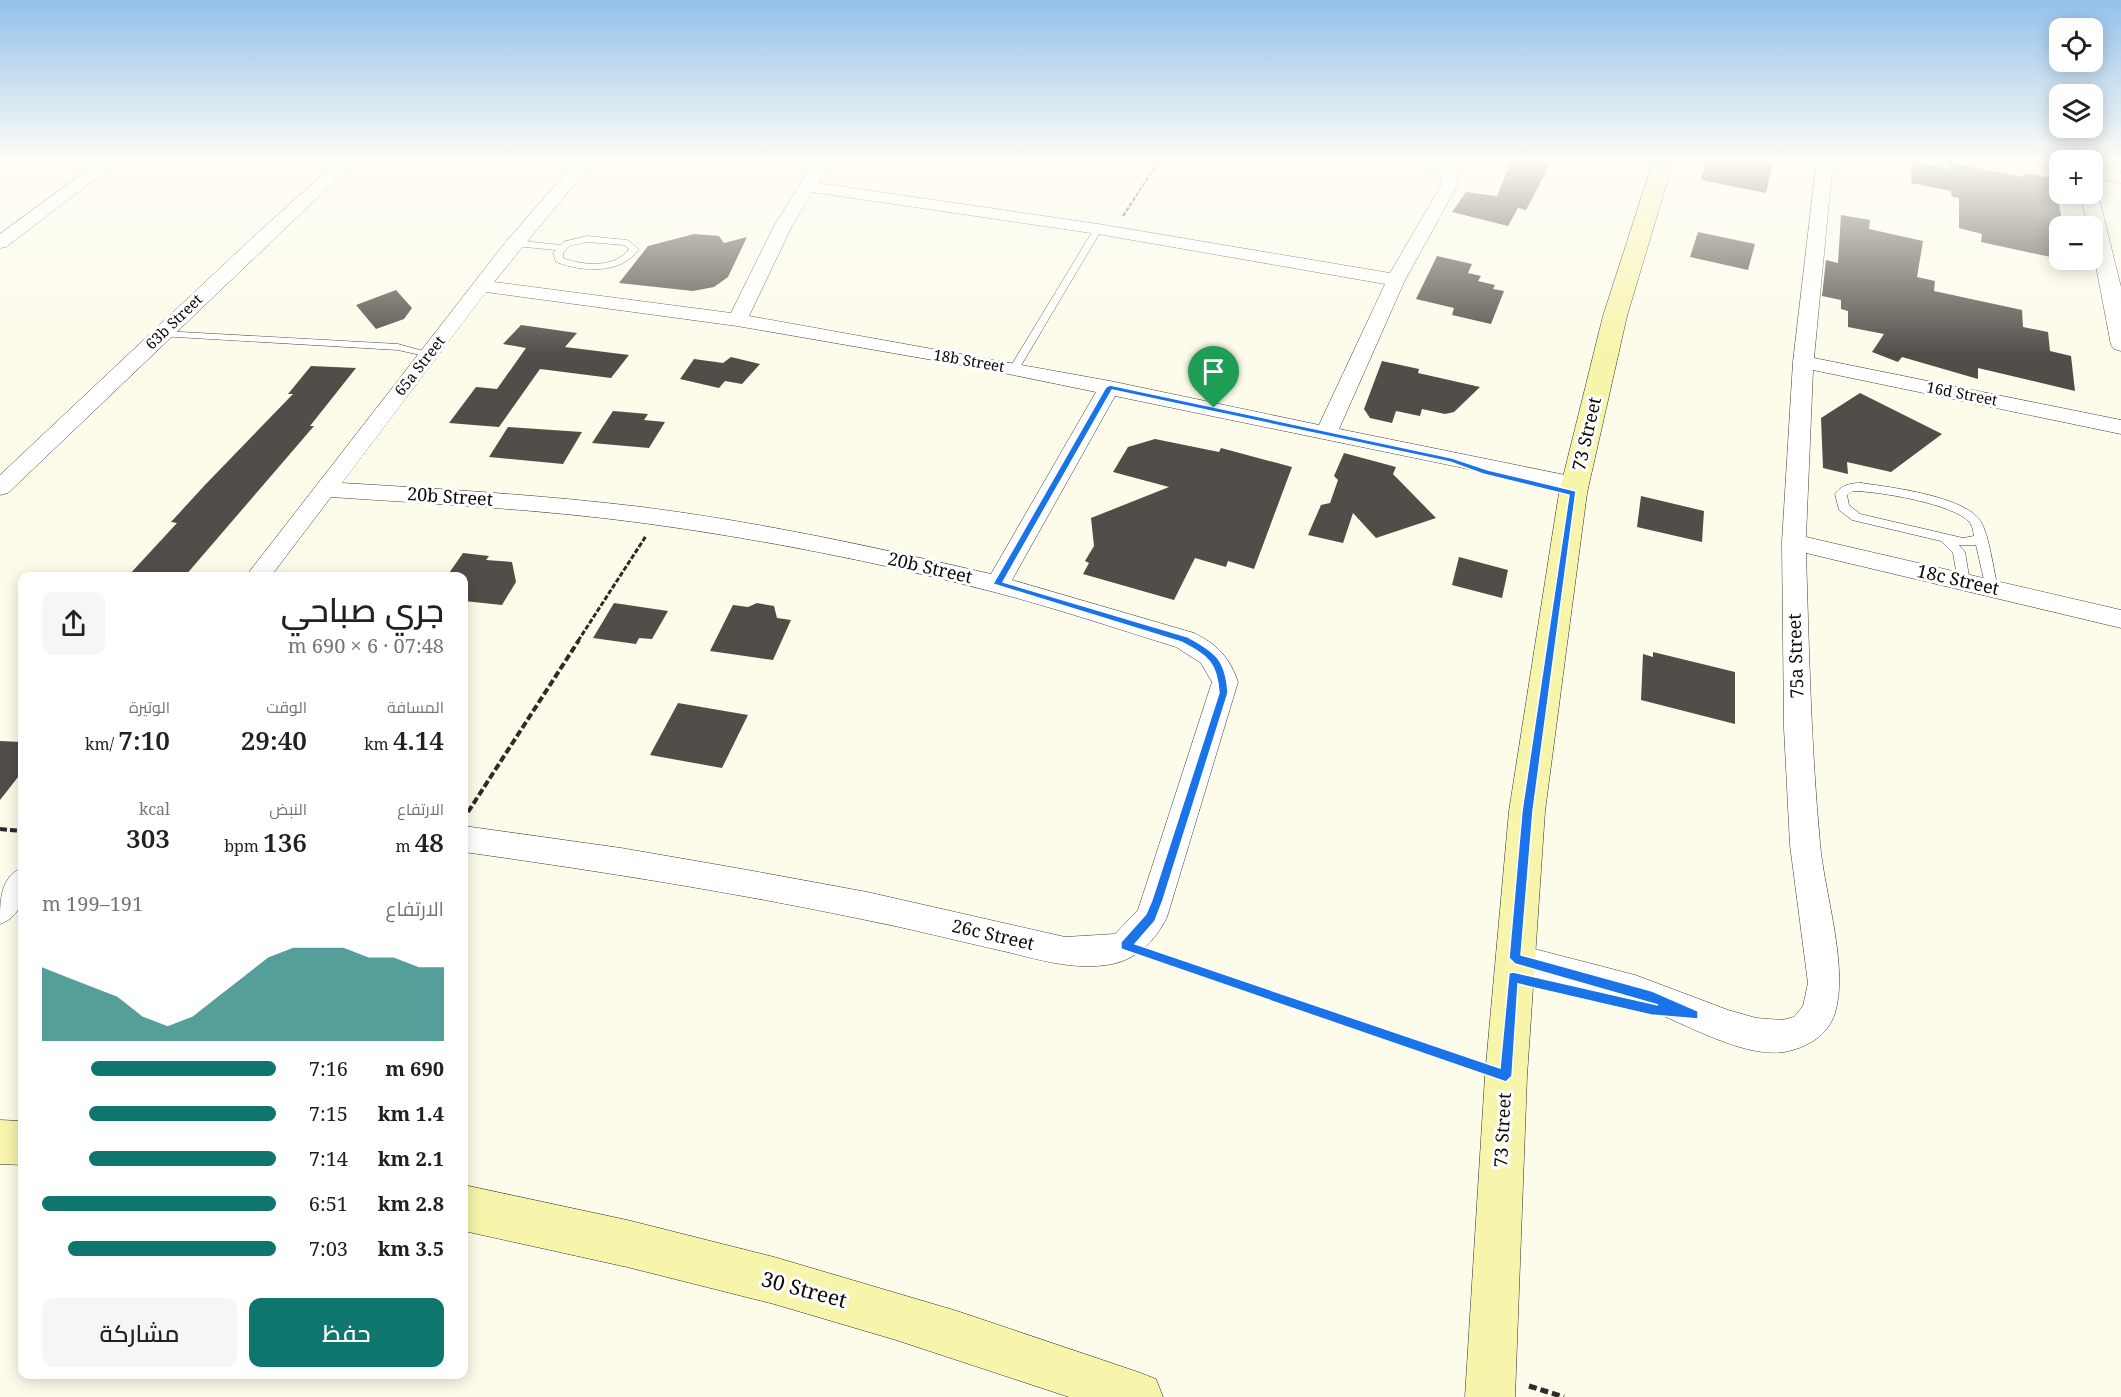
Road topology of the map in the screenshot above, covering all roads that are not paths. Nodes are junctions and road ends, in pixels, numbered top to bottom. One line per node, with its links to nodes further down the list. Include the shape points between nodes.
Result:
1 (25, 224): 11 (street)
2 (278, 224): 17 (street, 63b Street)
3 (531, 224): 12 (street, 65a Street)
4 (785, 224): 16 (street)
5 (1067, 224): 10 (street)
6 (1427, 224): 14 (street)
7 (1644, 224): 27 (street, 73 Street, via 1615,316)
8 (1818, 224): 20 (street, 75a Street)
9 (2096, 224): 18 (street)
10 (1106, 230): 14 (street); 21 (lane)
11 (0, 243)
12 (515, 243): 13 (lane); 15 (street, 65a Street)
13 (561, 248): 13 (lane, via 557,256 562,262 605,266 624,262 634,249 627,243 587,239)
14 (1396, 280): 24 (street)
15 (482, 286): 16 (street, 18b Street); 19 (street, 65a Street)
16 (737, 320): 21 (street, 18b Street)
17 (163, 334): 19 (lane, via 398,348); 25 (street, 63b Street)
18 (2121, 345)
19 (429, 354): 26 (street, 65a Street)
20 (1803, 362): 23 (street, 16d Street); 30 (street, 75a Street)
21 (1014, 369): 22 (street, 18b Street)
22 (1110, 387): 24 (street, 18b Street); 33 (street)
23 (2121, 427)
24 (1327, 432): 27 (street, 18b Street, via 1452,460 1486,472)
25 (0, 488)
26 (325, 489): 31 (street, 65a Street); 33 (street, 20b Street, via 527,502 658,518 877,556)
27 (1574, 489): 40 (street, 73 Street, via 1527,811)
28 (1944, 537): 29 (lane, via 1970,542); 29 (lane, via 1856,517 1844,507 1841,494 1859,486 1948,505 1976,522); 32 (lane, via 1959,552)
29 (1980, 538): 34 (lane)
30 (1794, 542): 32 (street, 18c Street); 40 (street, 75a Street, via 1805,845 1824,983 1824,1003 1816,1021 1800,1032 1777,1037 1752,1033 1694,1015 1651,1010)
31 (261, 572)
32 (1964, 582): 34 (street, 18c Street)
33 (998, 584): 39 (street, 20b Street, via 1185,640 1209,652 1222,672 1224,693 1151,917)
34 (1992, 589): 35 (street, 18c Street)
35 (2121, 619)
36 (468, 840): 39 (street, 26c Street, via 742,882 1065,951 1106,951)
37 (18, 886): 38 (street)
38 (0, 910)
39 (1125, 946)
40 (1514, 968): 45 (street, 73 Street)
41 (0, 1142): 42 (street)
42 (18, 1143)
43 (468, 1209): 44 (street, 30 Street, via 651,1249 865,1307 1067,1380)
44 (1138, 1397)
45 (1490, 1397)

